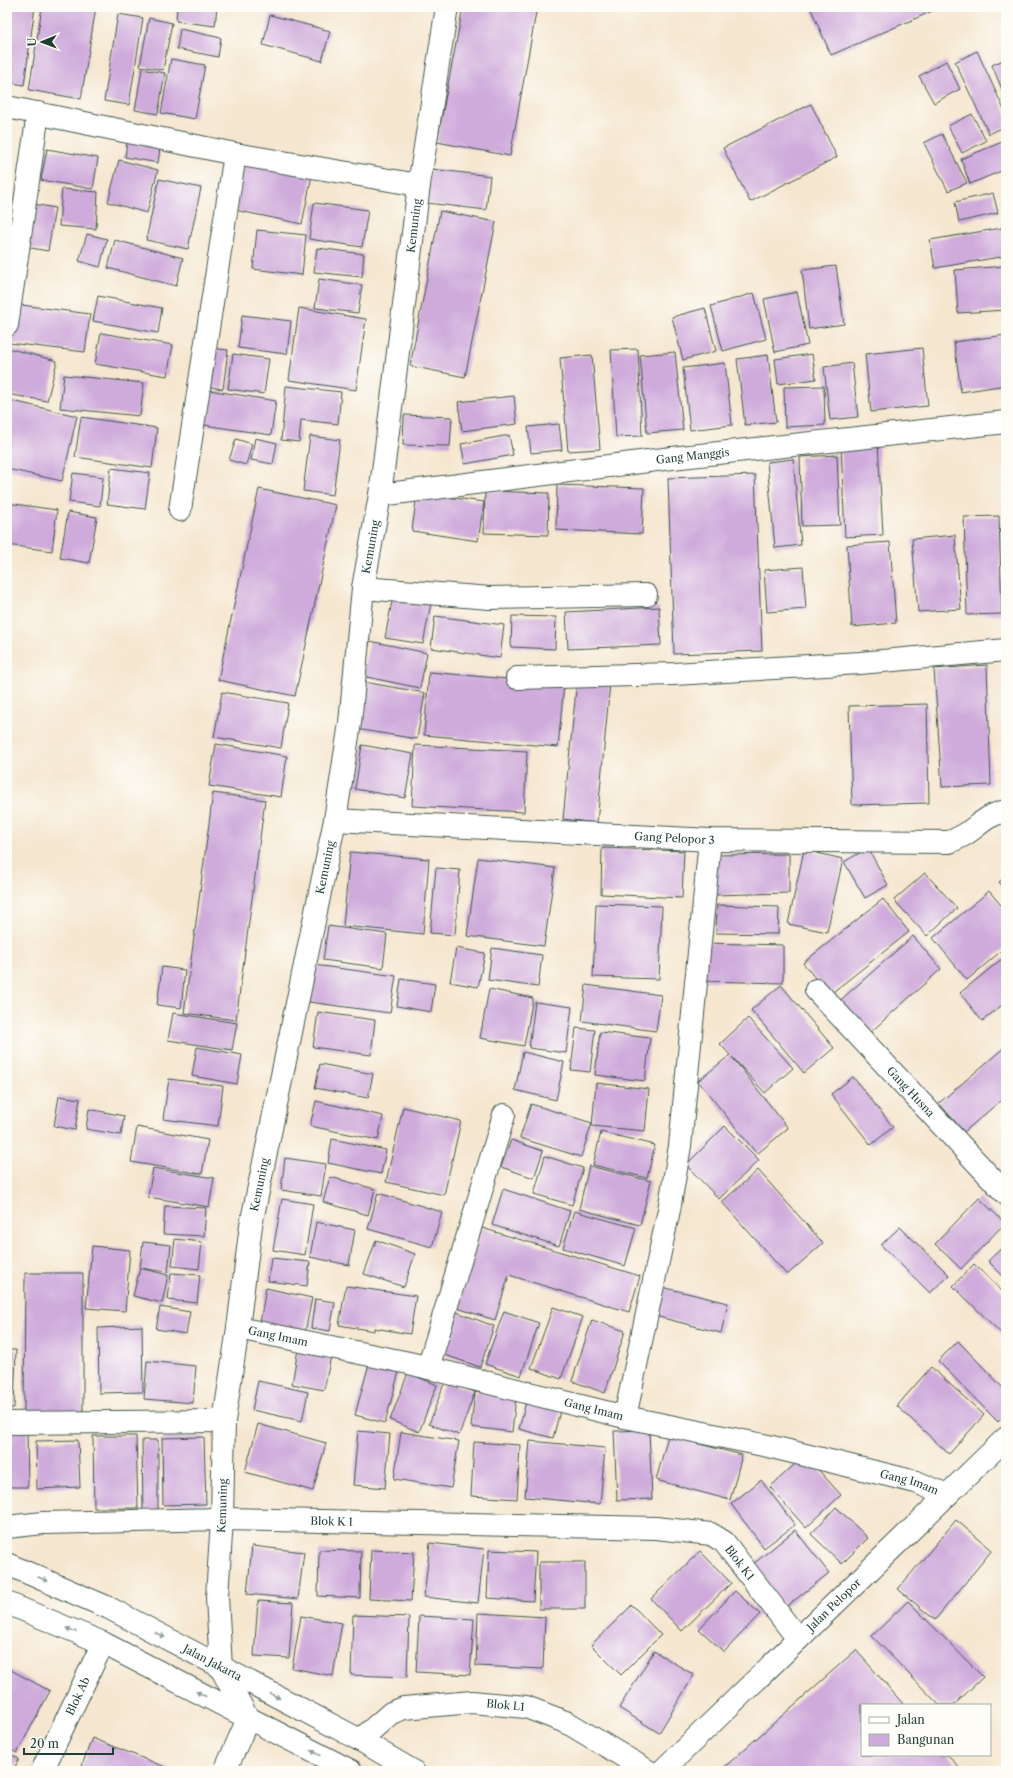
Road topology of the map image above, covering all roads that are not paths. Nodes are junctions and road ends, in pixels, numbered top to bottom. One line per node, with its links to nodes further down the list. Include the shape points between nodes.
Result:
1 (447, 7): 5 (street, Kemuning)
2 (7, 107): 3 (street)
3 (38, 113): 4 (street); 6 (street)
4 (235, 154): 5 (street); 9 (street)
5 (419, 185): 8 (street, Kemuning)
6 (7, 326)
7 (1006, 422): 8 (street, Gang Manggis, via 672,458)
8 (380, 495): 10 (street, Kemuning)
9 (180, 510)
10 (363, 588): 11 (street, via 490,598); 15 (street, Kemuning, via 350,723)
11 (646, 595)
12 (1006, 650): 13 (street, via 860,663 682,674)
13 (517, 678)
14 (1006, 811): 16 (street, Gang Pelopor 3, via 994,813 964,835 949,842)
15 (335, 820): 16 (street, Gang Pelopor 3); 20 (street, Kemuning, via 251,1225)
16 (710, 840): 22 (street, via 680,1146)
17 (816, 990): 19 (street, Gang Husna)
18 (504, 1115): 21 (street)
19 (1006, 1194)
20 (238, 1328): 21 (street, Gang Imam); 23 (street, Kemuning)
21 (428, 1368): 22 (street, Gang Imam)
22 (625, 1417): 26 (street, Gang Imam, via 768,1446 916,1482)
23 (224, 1421): 24 (street); 27 (street, Kemuning)
24 (7, 1423)
25 (1006, 1438): 26 (street, Jalan Pelopor)
26 (948, 1494): 32 (street, Jalan Pelopor)
27 (222, 1519): 28 (street, Blok K 1, via 51,1522); 29 (street, Blok K 1); 34 (street, Kemuning, via 217,1597)
28 (7, 1527)
29 (656, 1528): 32 (street, Blok K1, via 711,1534 724,1542)
30 (7, 1564): 34 (street, Jalan Jakarta, one-way to 34, via 109,1608)
31 (7, 1602): 33 (street, one-way to 31)
32 (798, 1639): 42 (street, Jalan Pelopor)
33 (104, 1643): 35 (street, one-way to 33); 37 (street, Blok Ab)
34 (221, 1668): 35 (street, Kemuning); 36 (street, Jalan Jakarta, one-way to 36)
35 (248, 1719): 38 (street); 39 (street, one-way to 35)
36 (360, 1740): 40 (street, Jalan Jakarta); 41 (street, Blok L1, via 391,1713 404,1708 472,1702 526,1706 568,1723)
37 (42, 1771)
38 (225, 1771)
39 (351, 1771)
40 (413, 1771)
41 (648, 1771)
42 (662, 1771)

